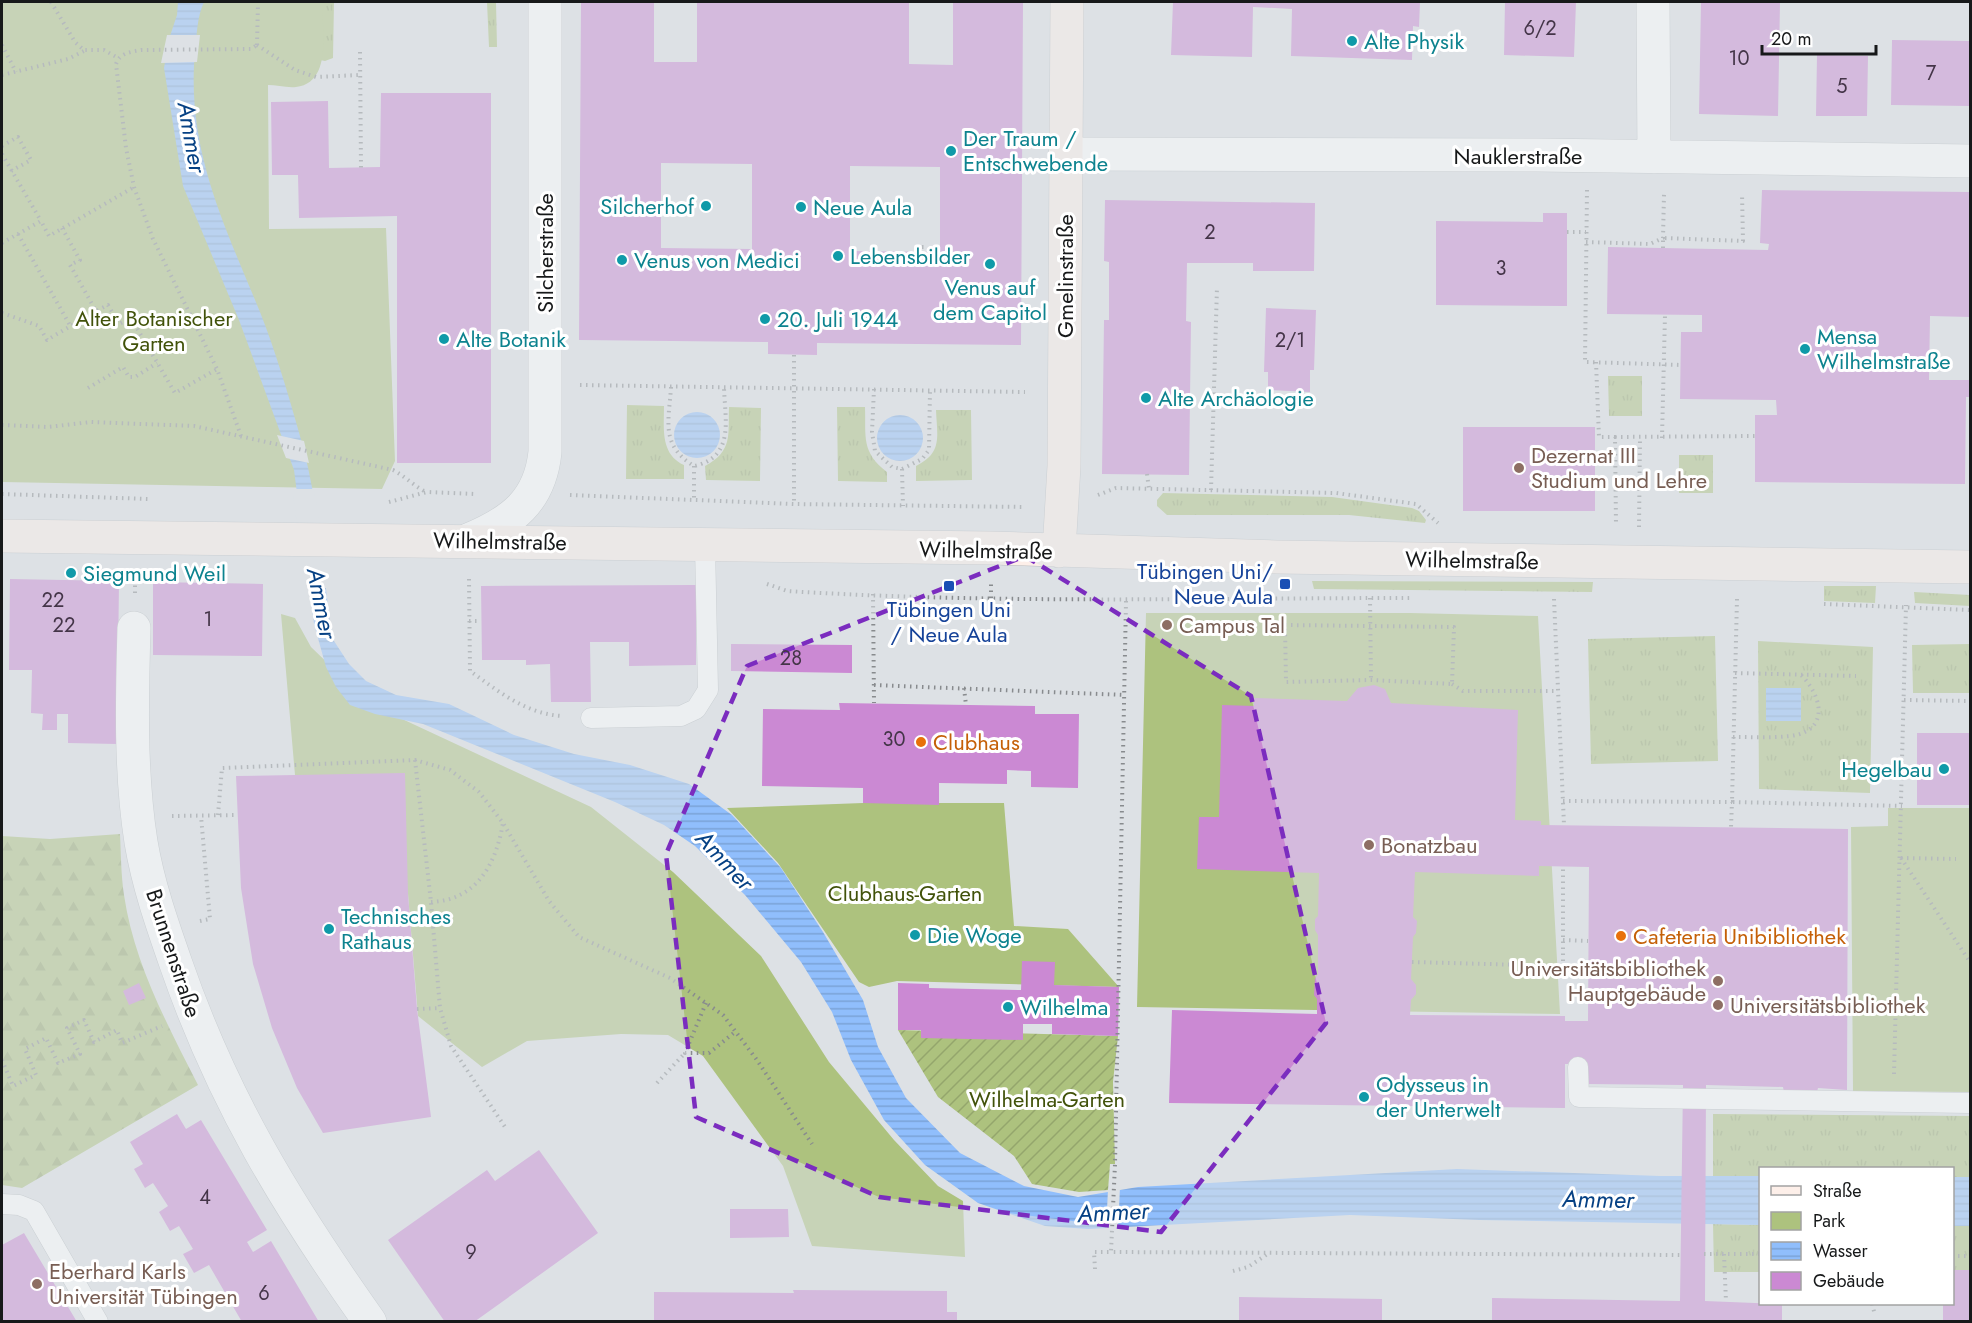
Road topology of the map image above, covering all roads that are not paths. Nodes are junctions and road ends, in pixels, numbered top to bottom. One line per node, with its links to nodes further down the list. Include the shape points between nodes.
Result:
1 (545, 2): 8 (street, Silcherstraße, via 543,474 533,493 504,522)
2 (1067, 2): 4 (main road, Gmelinstraße)
3 (1653, 2): 5 (street)
4 (1065, 154): 5 (street, Nauklerstraße); 10 (main road, Gmelinstraße, via 1065,466)
5 (1659, 157): 6 (street, Nauklerstraße)
6 (1971, 161)
7 (2, 536): 8 (main road, Wilhelmstraße)
8 (468, 540): 9 (main road, Wilhelmstraße)
9 (705, 545): 10 (main road, Wilhelmstraße); 13 (lane, via 708,690 696,709 681,716)
10 (1059, 551): 11 (main road, Wilhelmstraße, via 1738,566)
11 (1971, 567)
12 (134, 628): 18 (street, Brunnenstraße, via 132,708 138,816 164,931 193,1013 244,1126 288,1200)
13 (591, 718)
14 (1578, 1067): 15 (lane, via 1579,1097)
15 (1971, 1102)
16 (2, 1203): 17 (lane, via 34,1211)
17 (98, 1322)
18 (370, 1322)

